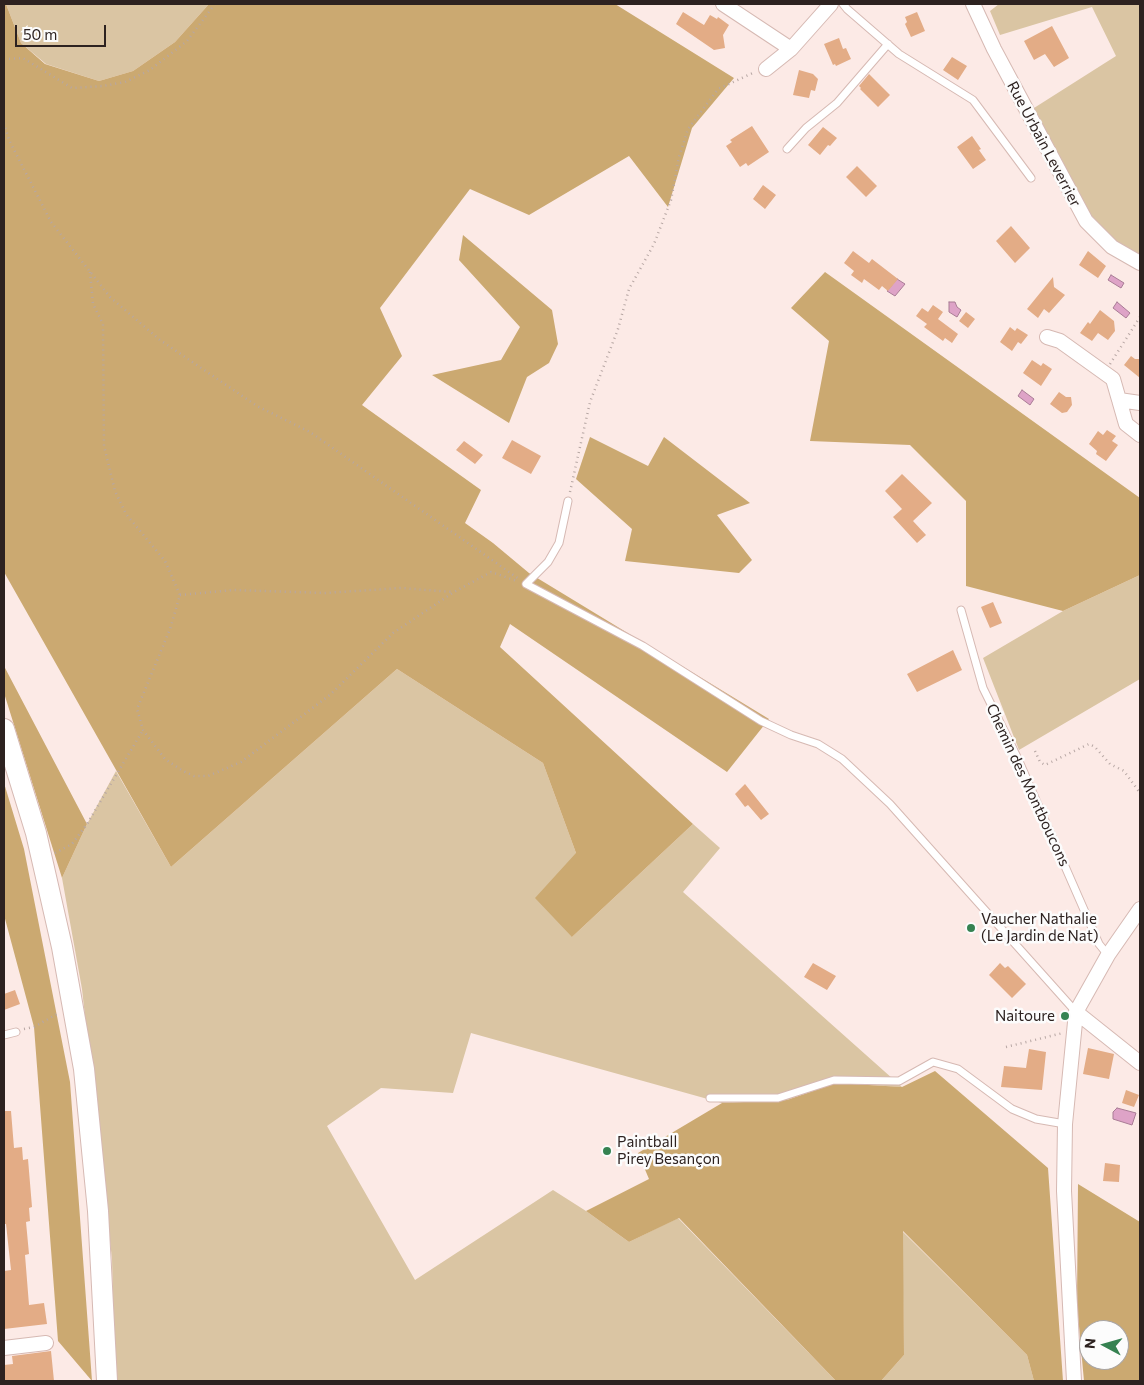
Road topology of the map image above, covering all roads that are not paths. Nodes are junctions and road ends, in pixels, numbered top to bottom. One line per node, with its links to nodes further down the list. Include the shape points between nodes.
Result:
1 (722, 4): 6 (street)
2 (831, 4): 6 (street)
3 (843, 4): 5 (lane)
4 (973, 4): 10 (street, Rue Urbain Leverrier, via 1086,221 1112,247)
5 (888, 44): 8 (lane, via 837,103 806,128); 9 (lane, via 973,100)
6 (791, 49): 7 (street)
7 (766, 69)
8 (787, 149)
9 (1031, 178)
10 (1140, 263)
11 (1047, 337): 12 (street, via 1060,341 1113,380)
12 (1119, 400): 13 (street); 14 (street, via 1126,424)
13 (1140, 403)
14 (1140, 435)
15 (568, 501): 20 (lane, via 559,543 548,562 526,584 643,646 761,721 818,744 842,759 890,804)
16 (961, 610): 19 (lane, Chemin des Montboucons, via 983,688 1018,759 1099,944)
17 (4, 729): 28 (main road, via 36,833 62,947 84,1069 98,1211)
18 (1140, 909): 19 (street)
19 (1108, 955): 20 (street)
20 (1076, 1012): 23 (street); 25 (street)
21 (16, 1032): 22 (lane)
22 (4, 1035)
23 (1140, 1063)
24 (710, 1098): 25 (lane, via 778,1098 834,1080 900,1081 933,1062 958,1068 1012,1109 1036,1119)
25 (1065, 1124): 29 (street, via 1064,1191)
26 (46, 1343): 27 (street)
27 (4, 1348)
28 (107, 1381)
29 (1074, 1381)

